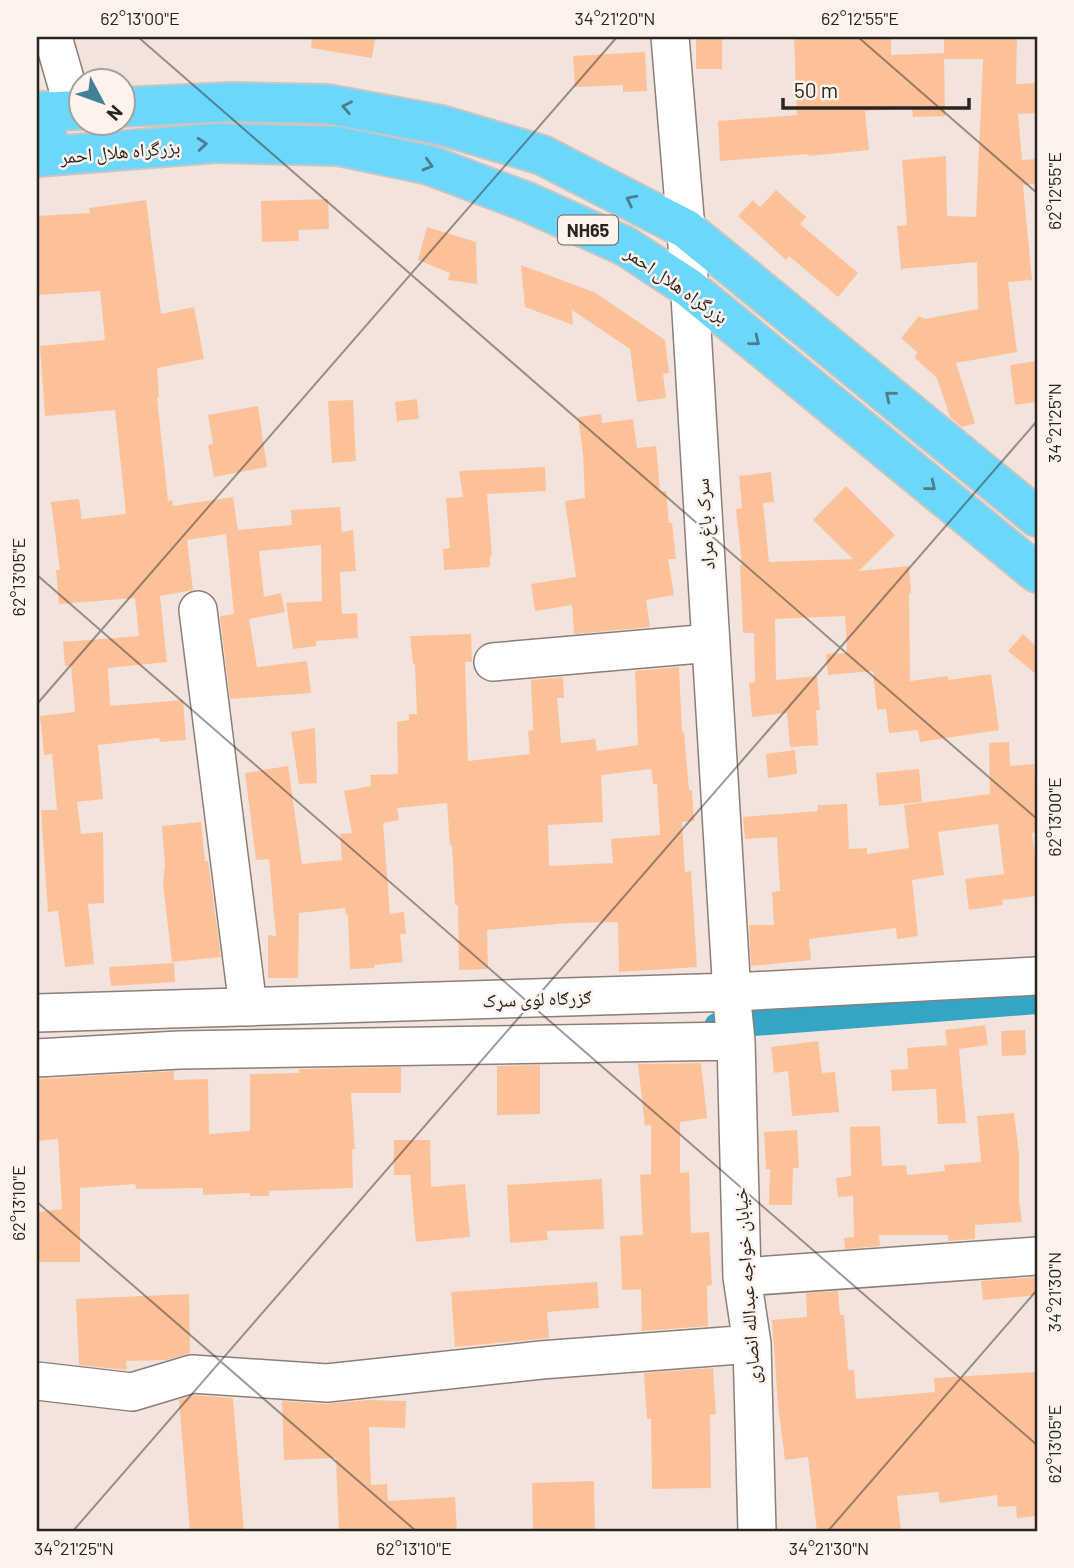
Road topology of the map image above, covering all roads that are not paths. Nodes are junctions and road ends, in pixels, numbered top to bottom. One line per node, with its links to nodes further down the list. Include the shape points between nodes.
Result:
1 (53, 37): 4 (street)
2 (670, 37): 6 (street, سرک باغ مراد)
3 (136, 106): 6 (highway, NH65, one-way to 3, via 542,155 441,125 327,104)
4 (58, 111): 5 (highway)
5 (43, 157): 7 (highway, بزرگراه هلال احمر / NH65, one-way to 7, via 216,143 338,146 429,165 527,202 625,246)
6 (686, 229): 7 (street, سرک باغ مراد); 8 (highway, NH65, one-way to 6)
7 (689, 288): 9 (highway, بزرگراه هلال احمر / NH65, one-way to 9); 11 (street, سرک باغ مراد)
8 (1037, 517)
9 (1037, 573)
10 (198, 610): 14 (street)
11 (711, 643): 12 (street); 16 (street, سرک باغ مراد)
12 (493, 662)
13 (1037, 976): 16 (street, ګزرګاه لوی سړک)
14 (248, 1007): 15 (street, ګزرګاه لوی سړک); 16 (street, ګزرګاه لوی سړک)
15 (37, 1013)
16 (734, 1015): 17 (street); 19 (street, خیابان خواجه عبدالله انصاری)
17 (37, 1058)
18 (1037, 1256): 19 (street)
19 (742, 1277): 20 (street, خیابان خواجه عبدالله انصاری)
20 (752, 1344): 21 (street, via 327,1383 192,1374 132,1392); 22 (street, خیابان خواجه عبدالله انصاری)
21 (37, 1381)
22 (757, 1531)

